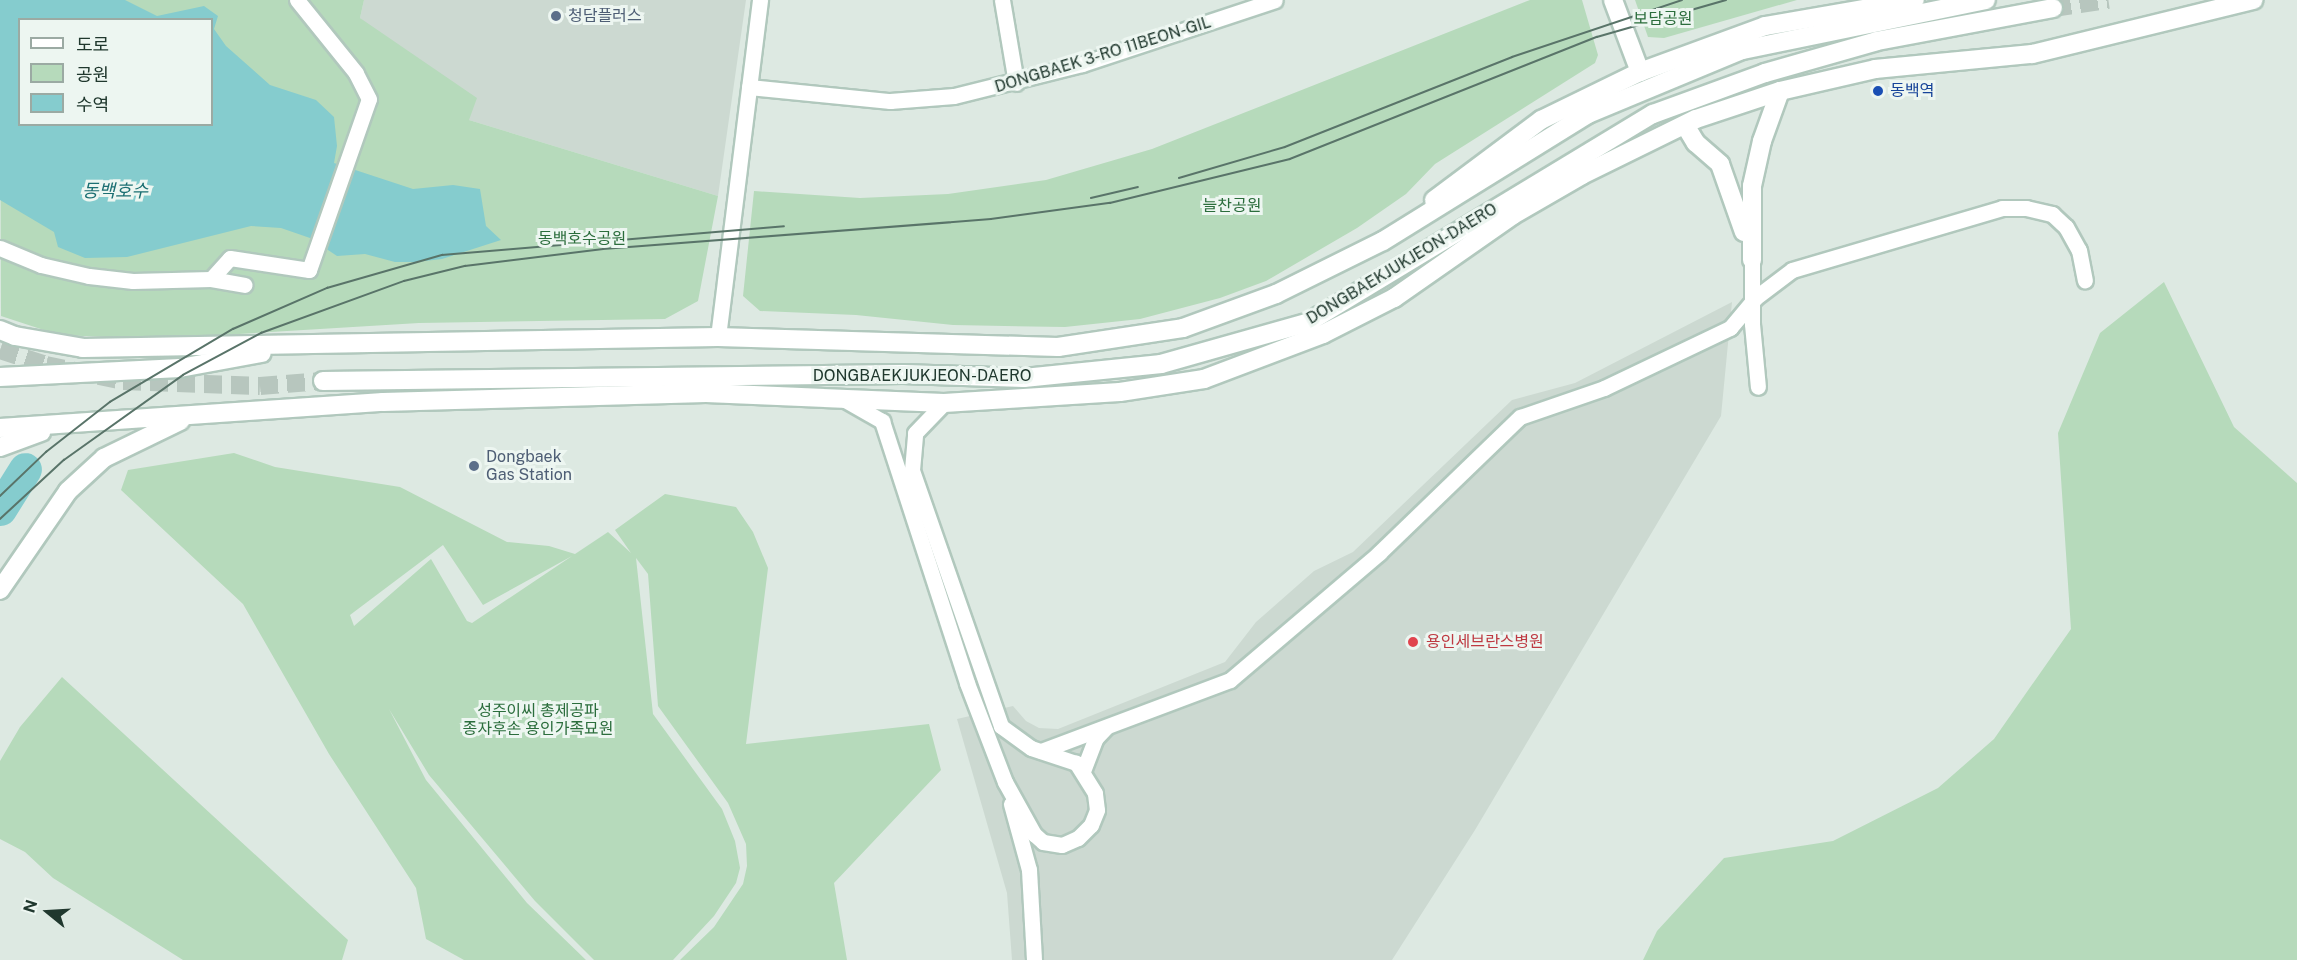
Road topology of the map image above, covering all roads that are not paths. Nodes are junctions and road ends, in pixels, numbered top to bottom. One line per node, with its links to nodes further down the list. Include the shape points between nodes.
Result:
1 (297, 0): 20 (street, via 356,73 369,99 309,270 230,258)
2 (760, 0): 14 (street)
3 (1002, 0): 13 (street)
4 (1275, 0): 13 (street, DONGBAEK 3-RO 11BEON-GIL)
5 (1613, 0): 12 (main road)
6 (1915, 0): 12 (main road, via 1765,26)
7 (1986, 0): 17 (main road, DONGBAEKJUKJEON-DAERO, via 1742,50 1588,114)
8 (2214, 0): 11 (main road, via 2212,7)
9 (2253, 0): 11 (main road)
10 (2053, 8): 23 (main road, DONGBAEKJUKJEON-DAERO, via 1877,41 1765,73 1653,114)
11 (2188, 19): 15 (main road, via 2032,54 1875,69)
12 (1640, 72): 17 (main road, via 1541,120)
13 (1016, 83): 14 (street, DONGBAEK 3-RO 11BEON-GIL, via 954,96 890,101)
14 (749, 87): 27 (street)
15 (1780, 91): 16 (main road); 19 (main road, via 1753,178)
16 (1685, 124): 19 (main road, via 1696,143 1720,164 1729,180); 26 (main road, via 1582,175 1513,215 1394,298)
17 (1383, 241): 27 (main road, DONGBAEKJUKJEON-DAERO, via 1276,294 1183,328 1058,347)
18 (0, 248): 20 (street, via 41,265 89,276 133,281)
19 (1752, 260): 24 (street)
20 (211, 279): 22 (street)
21 (2085, 280): 24 (street, via 2079,250 2066,227 2052,214 2026,207 2002,208 1792,270)
22 (244, 285)
23 (1364, 288): 26 (main road); 31 (main road, DONGBAEKJUKJEON-DAERO, via 1309,322 1161,364)
24 (1755, 298): 34 (street, via 1752,324); 43 (street, via 1730,328 1604,388 1520,417 1378,553 1230,680)
25 (0, 330): 28 (main road, via 83,348)
26 (1323, 334): 35 (main road, via 1204,379)
27 (718, 337): 28 (main road, DONGBAEKJUKJEON-DAERO)
28 (316, 343): 29 (main road, via 180,368)
29 (20, 375): 30 (main road); 33 (main road)
30 (0, 377)
31 (1035, 377): 32 (main road, DONGBAEKJUKJEON-DAERO, via 892,374); 35 (main road)
32 (323, 381)
33 (0, 383)
34 (1758, 387)
35 (1120, 392): 37 (main road)
36 (845, 400): 37 (main road); 38 (main road, via 706,393 383,402); 46 (street, via 882,421 967,683)
37 (944, 403): 44 (street, via 915,433 912,470 992,709 1013,738)
38 (188, 418): 39 (main road); 42 (main road, via 104,458 68,491)
39 (61, 426): 40 (main road); 41 (main road)
40 (0, 428)
41 (0, 447)
42 (0, 590)
43 (1107, 727): 44 (street); 45 (street, via 1095,740)
44 (1041, 751): 45 (street, via 1068,759)
45 (1083, 771): 47 (street, via 1095,793 1095,818 1071,842)
46 (1005, 782): 47 (street, via 1034,834); 48 (street)
47 (1043, 842): 48 (street)
48 (1029, 870): 49 (street)
49 (1034, 960)

